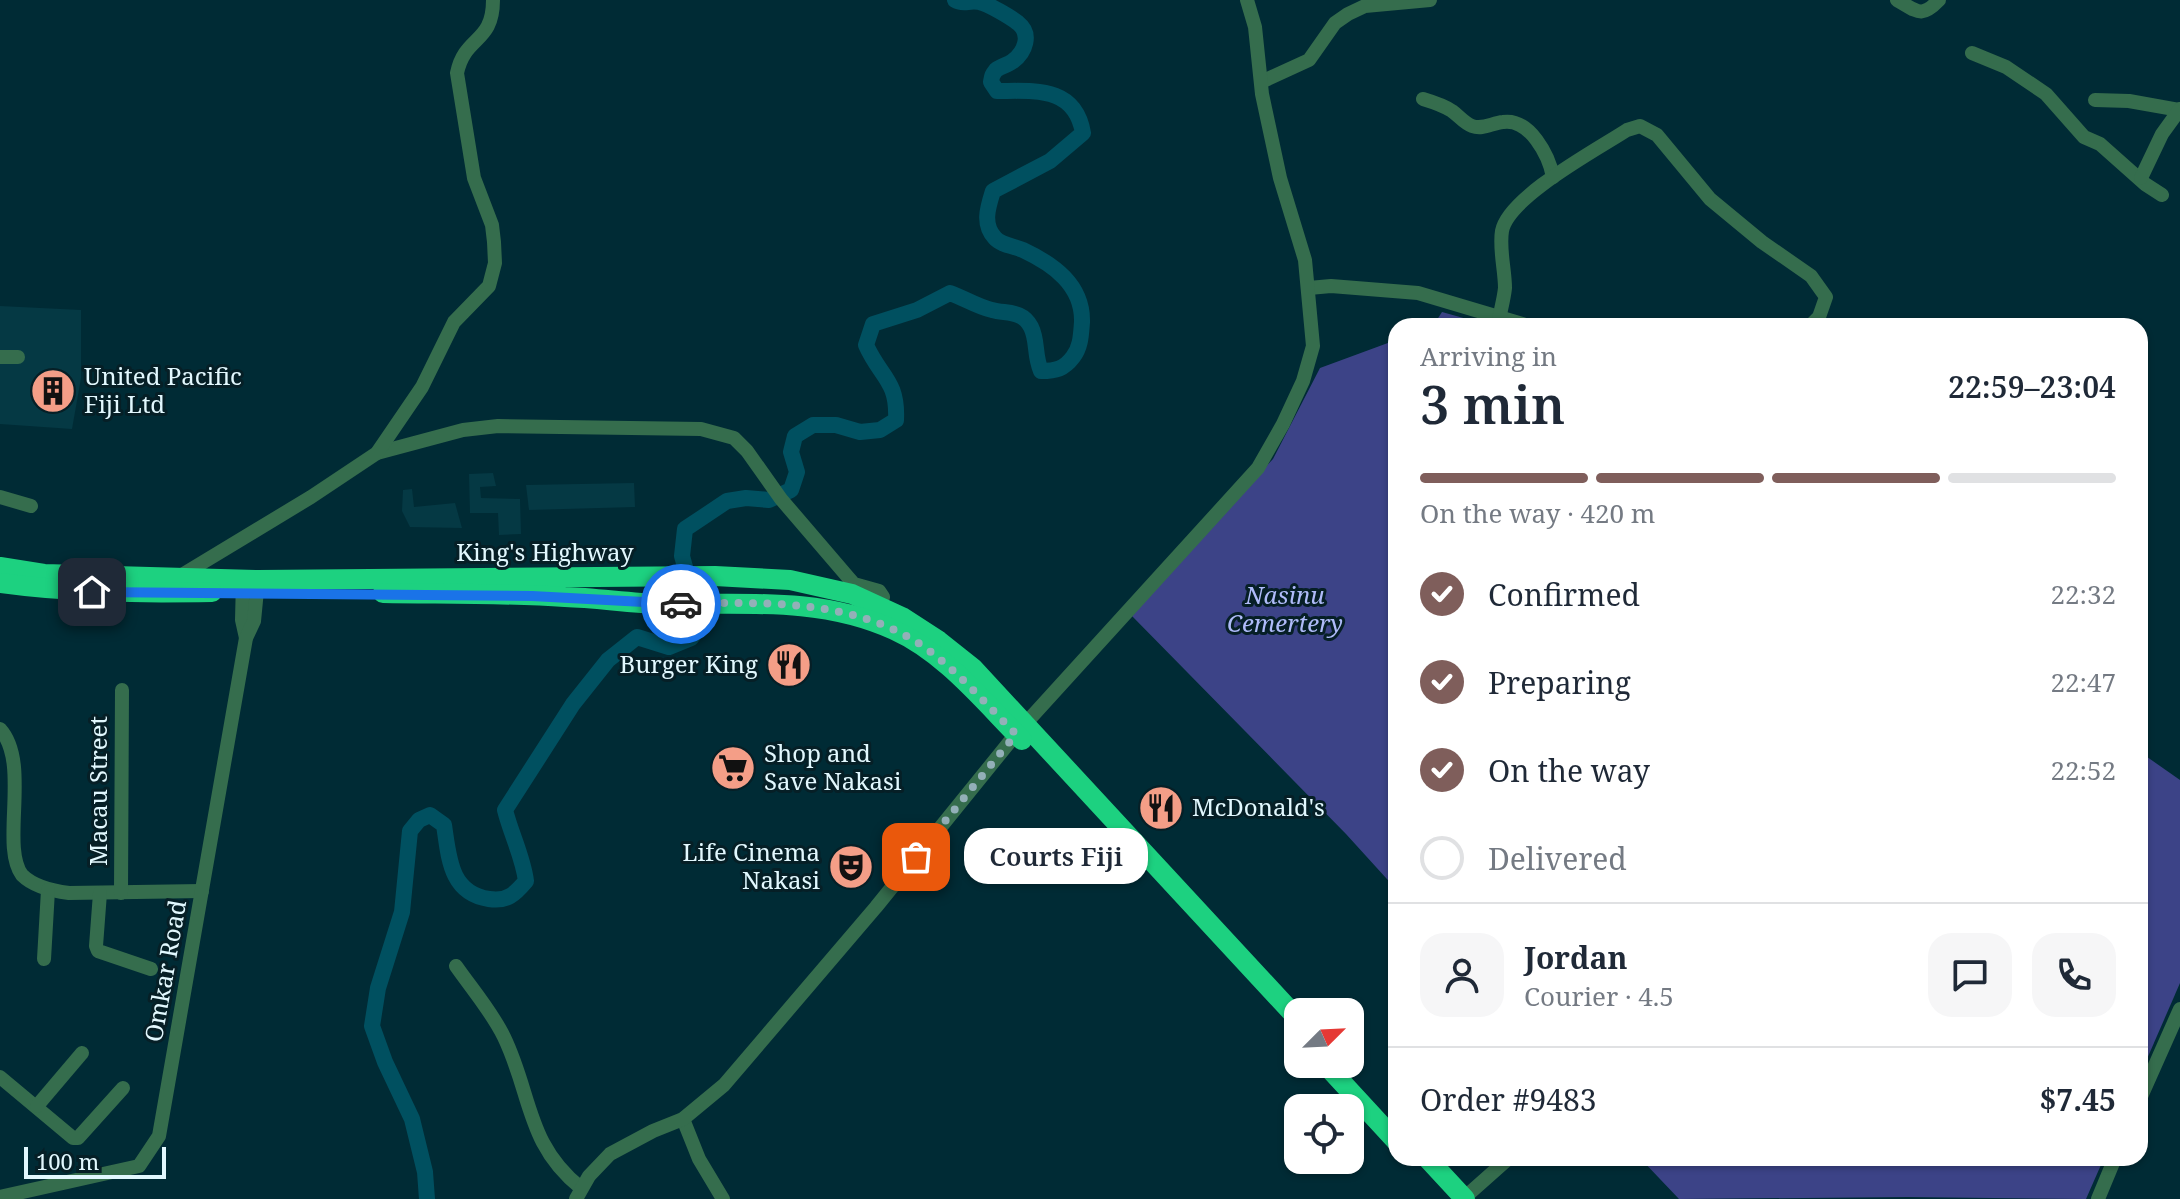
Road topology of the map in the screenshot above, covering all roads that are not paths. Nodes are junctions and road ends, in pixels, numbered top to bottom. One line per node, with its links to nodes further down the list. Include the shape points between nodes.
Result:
1 (493, 0): 20 (street, via 492,22 460,58 457,73 474,178 492,225 494,276 454,322 422,387)
2 (1247, 0): 7 (street)
3 (1430, 0): 7 (street, via 1365,6 1348,14 1335,23 1309,60)
4 (1897, 0): 5 (street, via 1925,12)
5 (1939, 0)
6 (1972, 53): 12 (street, via 1994,60 2054,100 2084,137)
7 (1261, 82): 14 (street)
8 (1423, 99): 11 (street, via 1472,126 1515,122 1537,141)
9 (2095, 100): 10 (street)
10 (2180, 109): 12 (street)
11 (1553, 177): 16 (street, via 1516,206 1502,230 1505,291); 17 (street, via 1627,130 1648,129 1710,199 1811,276 1826,297)
12 (2141, 178): 13 (street)
13 (2162, 195)
14 (1309, 288): 15 (street, via 1418,293); 30 (street, via 1313,346 1303,381 1258,468)
15 (1496, 318)
16 (1499, 318)
17 (1818, 318)
18 (0, 357): 19 (street)
19 (18, 357)
20 (377, 453): 24 (street); 27 (street, via 498,426 701,429 734,438 854,584 879,591)
21 (0, 497): 22 (street)
22 (31, 506)
23 (0, 567): 24 (highway, King's Highway, via 44,574)
24 (177, 578): 26 (highway, King's Highway)
25 (0, 583): 26 (highway, King's Highway, via 116,593)
26 (250, 586): 27 (highway, King's Highway, via 715,576 790,580); 30 (highway, King's Highway, via 661,604 785,604 844,612 895,630 929,651); 32 (street, Omkar Road, via 254,621 246,638)
27 (880, 606): 30 (highway, King's Highway, via 973,668)
28 (122, 690): 34 (street, Macau Street)
29 (0, 729): 31 (street, via 8,738 13,764 12,853 21,875)
30 (1020, 729): 38 (highway, King's Highway); 40 (highway, King's Highway); 49 (street, via 724,1085)
31 (48, 890): 33 (street); 35 (street)
32 (202, 891): 34 (street); 56 (street, Omkar Road, via 163,1117 151,1151 139,1166 126,1171)
33 (100, 893): 34 (street); 37 (street, via 97,949)
34 (121, 893)
35 (44, 959)
36 (456, 966): 55 (street, via 503,1036 547,1152)
37 (151, 969)
38 (1284, 1004)
39 (2180, 1009): 45 (street)
40 (1284, 1020)
41 (82, 1053): 47 (street)
42 (0, 1077): 47 (street)
43 (1338, 1078): 50 (highway)
44 (1353, 1078): 48 (highway)
45 (2148, 1081)
46 (123, 1088): 47 (street, via 76,1138)
47 (37, 1106)
48 (1388, 1115)
49 (683, 1119): 55 (street, via 610,1154); 57 (street)
50 (1388, 1132)
51 (1419, 1166): 58 (highway)
52 (1434, 1166): 59 (highway)
53 (1500, 1166): 59 (street)
54 (2112, 1166): 60 (street)
55 (579, 1193)
56 (0, 1197)
57 (723, 1199)
58 (1449, 1199)
59 (1465, 1199)
60 (2098, 1199)

